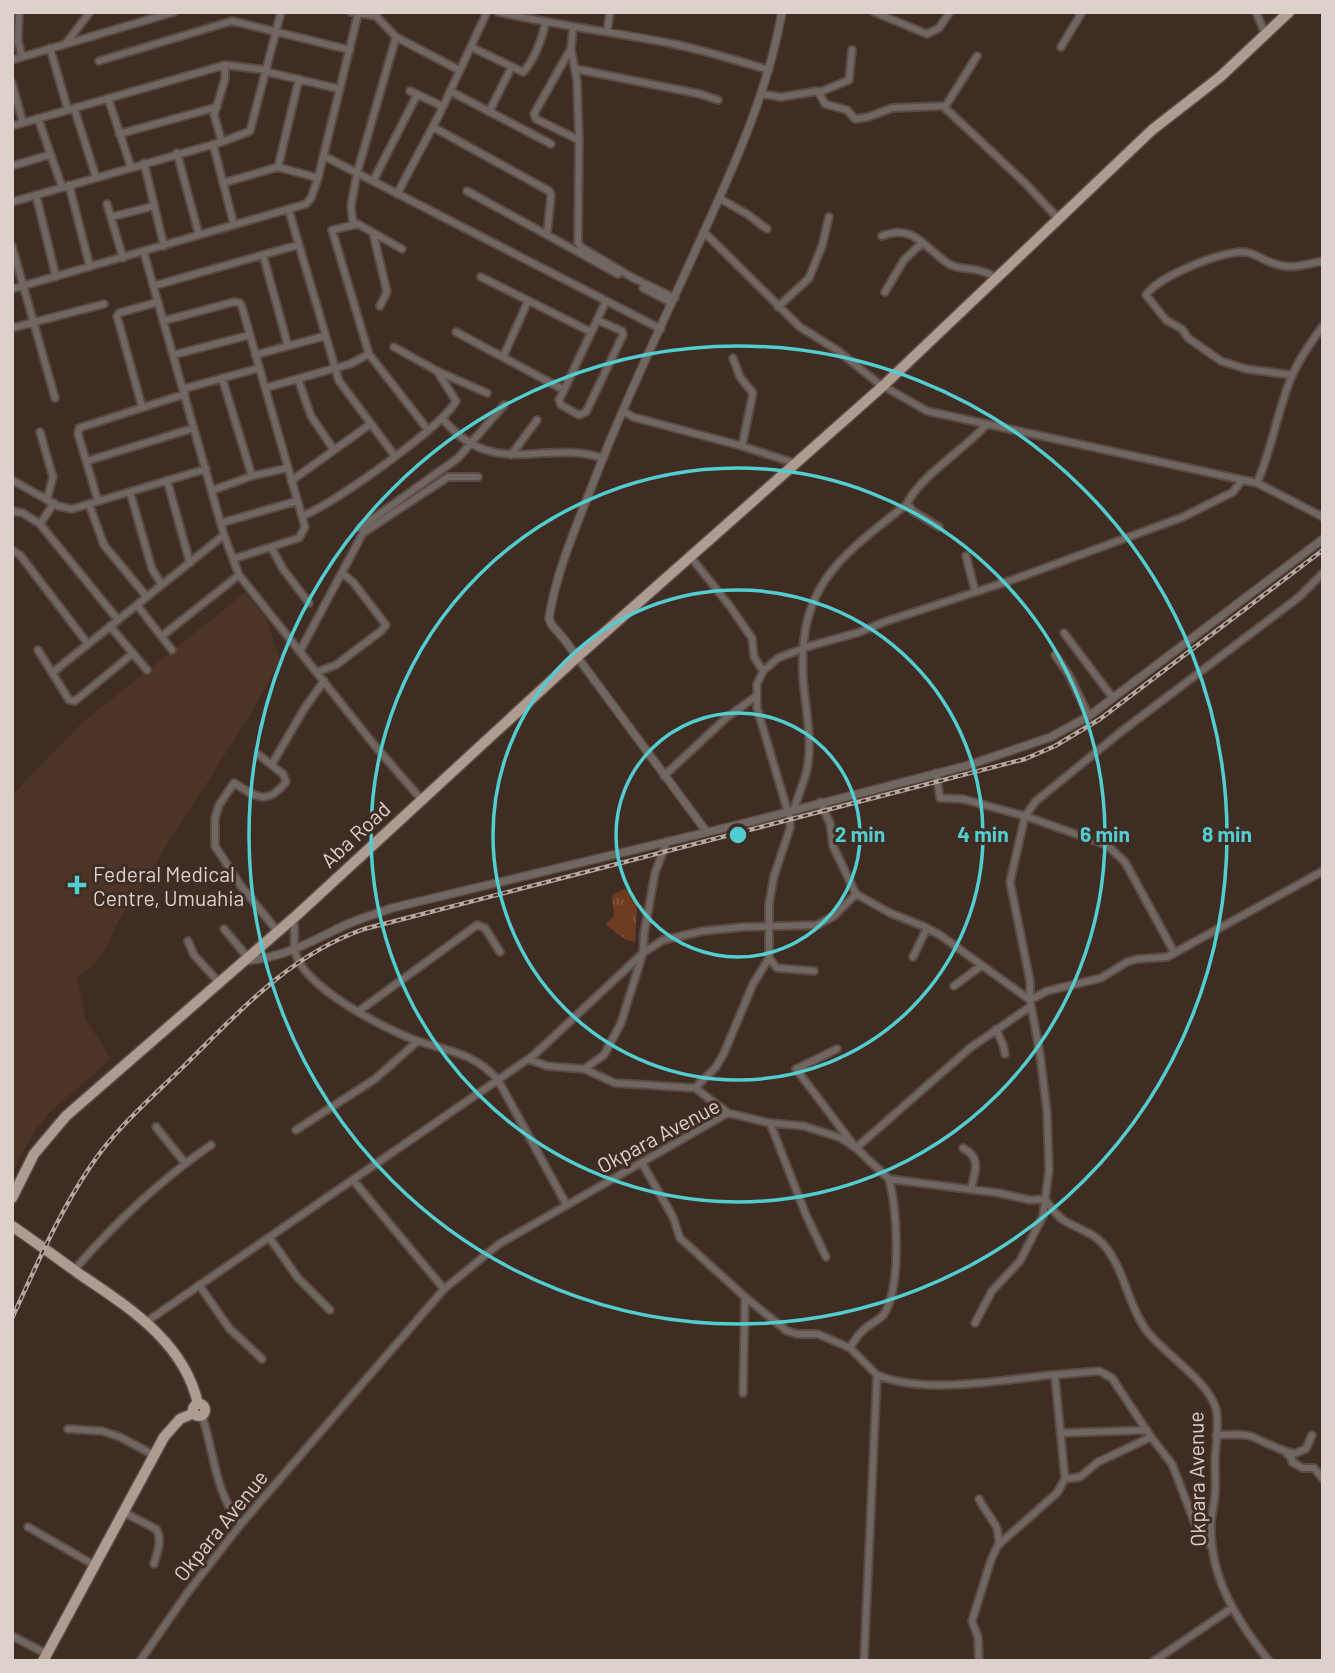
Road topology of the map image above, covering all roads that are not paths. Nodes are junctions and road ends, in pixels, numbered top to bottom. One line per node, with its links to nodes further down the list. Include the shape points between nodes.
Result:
1 (19, 12): 32 (street)
2 (90, 12): 24 (street)
3 (174, 12): 24 (street)
4 (281, 12): 21 (street)
5 (487, 12): 25 (street)
6 (498, 12): 18 (street)
7 (544, 12): 18 (street)
8 (610, 12): 22 (street)
9 (782, 12): 40 (street)
10 (874, 12): 11 (street, via 927,34 939,28)
11 (950, 12)
12 (1082, 12): 26 (street)
13 (1256, 12): 20 (street)
14 (1281, 12): 20 (main road)
15 (1289, 12): 54 (main road, via 1220,77)
16 (355, 13): 17 (street); 29 (street)
17 (377, 14): 23 (street)
18 (544, 23): 19 (street); 36 (street, via 527,68 521,72)
19 (573, 27): 22 (street); 28 (street)
20 (1263, 29): 54 (main road)
21 (277, 30): 29 (street); 34 (street, via 232,21); 38 (street)
22 (607, 32): 40 (street, via 709,52)
23 (396, 37): 39 (street); 73 (street)
24 (66, 44): 27 (street)
25 (471, 47): 36 (street); 39 (street)
26 (1061, 47)
27 (50, 48): 32 (street); 52 (street)
28 (571, 49): 37 (street); 56 (street, via 535,110)
29 (350, 50): 43 (street)
30 (852, 50): 45 (street, via 849,80)
31 (977, 56): 51 (street)
32 (22, 57): 33 (street)
33 (12, 61)
34 (99, 61)
35 (225, 65): 38 (street); 47 (street); 50 (street)
36 (511, 68): 53 (street)
37 (576, 69): 48 (street); 62 (street)
38 (267, 70): 41 (street); 63 (street, via 250,131)
39 (459, 70): 44 (street)
40 (769, 70): 46 (street)
41 (299, 79): 43 (street); 72 (street)
42 (12, 83): 57 (street)
43 (340, 89): 68 (street)
44 (450, 91): 49 (street); 53 (street)
45 (820, 93): 46 (street); 51 (street, via 823,102 847,110 855,119 892,108)
46 (761, 94): 82 (street)
47 (108, 98): 52 (street); 61 (street)
48 (718, 100)
49 (442, 106): 59 (street); 76 (street, via 413,93)
50 (217, 107): 61 (street); 63 (street)
51 (945, 107): 87 (street)
52 (71, 109): 55 (street); 74 (street)
53 (489, 112): 60 (street)
54 (1164, 117): 87 (main road); 145 (main road)
55 (38, 118): 57 (street); 67 (street)
56 (536, 119): 60 (street); 62 (street)
57 (23, 123): 58 (street)
58 (12, 126)
59 (433, 127): 80 (street); 96 (street, via 549,191)
60 (529, 133): 65 (street)
61 (120, 134): 71 (street)
62 (579, 140): 117 (street, via 578,243)
63 (222, 142): 64 (street)
64 (213, 144): 66 (street); 77 (street)
65 (551, 144)
66 (177, 153): 69 (street); 95 (street)
67 (49, 155): 70 (street); 78 (street)
68 (324, 156): 73 (street); 75 (street)
69 (144, 163): 71 (street); 85 (street)
70 (12, 166)
71 (131, 167): 74 (street)
72 (278, 167): 75 (street); 77 (street)
73 (358, 173): 76 (street); 90 (street, via 351,206)
74 (96, 177): 78 (street)
75 (318, 178): 86 (street, via 309,201)
76 (373, 181): 80 (street)
77 (223, 183): 91 (street)
78 (65, 186): 81 (street); 107 (street)
79 (467, 191): 96 (street)
80 (397, 194): 116 (street)
81 (36, 195): 83 (street); 109 (street)
82 (719, 198): 92 (street); 93 (street)
83 (12, 202)
84 (107, 204): 88 (street)
85 (154, 206): 88 (street); 101 (street)
86 (289, 211): 91 (street); 99 (street)
87 (1055, 215): 108 (main road)
88 (111, 217): 105 (street)
89 (829, 218): 121 (street, via 809,278)
90 (353, 224): 94 (street); 134 (street, via 332,230)
91 (234, 225): 95 (street)
92 (767, 229)
93 (704, 232): 117 (street); 121 (street)
94 (373, 233): 102 (street); 120 (street, via 387,292)
95 (199, 235): 101 (street)
96 (547, 235): 117 (street)
97 (883, 236): 98 (street, via 903,231)
98 (922, 243): 108 (street, via 951,265); 114 (street, via 904,260)
99 (298, 245): 104 (street); 131 (street)
100 (12, 246): 111 (street)
101 (164, 246): 103 (street)
102 (402, 249)
103 (144, 253): 105 (street); 112 (street)
104 (263, 255): 112 (street); 132 (street)
105 (123, 258): 107 (street)
106 (1323, 261): 142 (street, via 1289,268 1247,252 1230,254 1181,270 1158,281 1147,293 1166,320 1221,361)
107 (90, 267): 109 (street)
108 (991, 275): 145 (main road)
109 (56, 276): 111 (street)
110 (481, 277): 115 (street)
111 (23, 285): 113 (street); 124 (street)
112 (153, 286): 118 (street)
113 (12, 289)
114 (885, 292)
115 (528, 301): 129 (street); 137 (street)
116 (606, 301): 122 (street); 127 (street)
117 (673, 301): 127 (street)
118 (158, 302): 123 (street); 152 (street, via 117,316)
119 (104, 304): 124 (street)
120 (380, 306)
121 (778, 307): 145 (street)
122 (597, 320): 129 (street); 147 (street, via 623,335 584,414 561,405)
123 (163, 321): 130 (street, via 238,303); 135 (street)
124 (33, 322): 126 (street); 150 (street)
125 (1323, 326): 142 (street)
126 (12, 328)
127 (661, 329): 153 (street)
128 (456, 332): 137 (street)
129 (591, 332): 147 (street)
130 (250, 335): 135 (street); 136 (street)
131 (325, 336): 132 (street); 140 (street)
132 (288, 346): 136 (street)
133 (394, 347): 141 (street)
134 (369, 354): 140 (street); 159 (street)
135 (173, 355): 148 (street)
136 (255, 355): 139 (street)
137 (503, 357): 147 (street)
138 (733, 358): 162 (street, via 753,393)
139 (259, 368): 143 (street); 146 (street)
140 (334, 369): 144 (street); 156 (street)
141 (437, 372): 149 (street); 154 (street, via 456,398)
142 (1292, 375): 177 (street)
143 (222, 378): 148 (street); 171 (street)
144 (298, 379): 146 (street); 163 (street, via 311,416)
145 (880, 384): 157 (street, via 933,414); 168 (main road)
146 (265, 388): 169 (street)
147 (564, 390)
148 (184, 392): 152 (street); 158 (street)
149 (488, 393)
150 (55, 398)
151 (504, 405): 161 (street)
152 (142, 407): 167 (street, via 79,428)
153 (623, 411): 162 (street); 166 (street)
154 (443, 419): 159 (street); 161 (street)
155 (537, 420): 164 (street)
156 (369, 425): 163 (street); 165 (street)
157 (987, 425): 175 (street); 185 (street, via 922,482)
158 (194, 428): 167 (street); 170 (street)
159 (428, 430): 165 (street)
160 (40, 432): 180 (street, via 53,477)
161 (470, 444): 164 (street); 193 (street, via 458,458)
162 (742, 446): 168 (street)
163 (334, 450): 176 (street)
164 (511, 455): 166 (street, via 581,452)
165 (395, 456): 188 (street, via 328,504)
166 (603, 459): 220 (street, via 570,542 550,614 551,624)
167 (87, 461): 181 (street)
168 (788, 466): 186 (main road)
169 (287, 468): 171 (street); 176 (street)
170 (206, 469): 174 (street); 178 (street)
171 (252, 476): 178 (street)
172 (478, 477): 202 (street, via 448,477 363,533)
173 (12, 480): 180 (street)
174 (167, 480): 179 (street); 201 (street)
175 (1242, 480): 177 (street); 206 (street, via 1233,492 1182,517)
176 (291, 481): 182 (street)
177 (1258, 483): 189 (street)
178 (213, 490): 190 (street)
179 (130, 492): 181 (street); 205 (street, via 152,569)
180 (47, 499): 183 (street)
181 (98, 500): 184 (street)
182 (297, 501): 188 (street); 190 (street)
183 (54, 503): 184 (street, via 72,509); 191 (street)
184 (89, 504): 207 (street, via 104,545)
185 (907, 504): 192 (street); 215 (street, via 846,555 818,589)
186 (738, 509): 198 (main road, Aba Road); 220 (main road, Aba Road)
187 (12, 511): 191 (street)
188 (302, 516): 196 (street, via 302,536)
189 (1323, 517)
190 (221, 523): 194 (street)
191 (40, 524): 210 (street)
192 (939, 527)
193 (360, 528)
194 (224, 535): 200 (street); 201 (street)
195 (1323, 539): 228 (street)
196 (271, 547): 200 (street); 208 (street)
197 (12, 550): 214 (street)
198 (690, 556): 220 (main road, Aba Road); 223 (street, via 752,638 754,657)
199 (966, 556): 206 (street)
200 (233, 559): 204 (street)
201 (190, 563): 205 (street)
202 (342, 573): 218 (street); 224 (street, via 386,625 336,665)
203 (1323, 573): 237 (street, via 1299,597 1122,731)
204 (239, 575): 213 (street); 218 (street)
205 (162, 585): 207 (street)
206 (975, 591): 215 (street)
207 (147, 597): 209 (street)
208 (309, 603)
209 (137, 605): 210 (street); 213 (street)
210 (118, 620): 211 (street)
211 (110, 626): 214 (street); 219 (street)
212 (1064, 633): 228 (street)
213 (162, 636): 217 (street)
214 (88, 643): 225 (street)
215 (802, 649): 223 (street, via 778,658); 236 (street, via 808,762)
216 (38, 650): 225 (street)
217 (173, 650)
218 (300, 651): 224 (street)
219 (132, 654): 222 (street); 225 (street, via 75,701 69,700)
220 (575, 654): 233 (street); 234 (main road, Aba Road)
221 (1055, 655): 229 (street)
222 (147, 670)
223 (763, 671): 227 (street)
224 (317, 672): 226 (street)
225 (52, 673)
226 (324, 681): 231 (street); 234 (street)
227 (755, 697): 233 (street); 236 (street)
228 (1113, 698): 229 (street)
229 (1089, 716): 232 (street, via 1051,737)
230 (258, 755): 231 (street)
231 (272, 764): 244 (street, via 286,779 284,786 256,798 234,783 219,805 214,836 215,846 241,886)
232 (936, 773): 235 (street); 237 (street, via 940,798 963,799)
233 (664, 776): 238 (street)
234 (419, 796): 242 (main road, Aba Road); 244 (main road, Aba Road)
235 (820, 803): 236 (street); 241 (street, via 830,823 833,846)
236 (791, 811): 238 (street); 243 (street, via 774,876)
237 (1024, 816): 250 (street, via 1115,851); 259 (street, via 1010,882)
238 (706, 831): 239 (street)
239 (668, 840): 248 (street, via 393,908); 251 (street, via 655,873)
240 (1323, 871): 250 (street)
241 (856, 894): 243 (street, via 834,916 817,925); 245 (street)
242 (293, 919): 248 (street); 252 (main road, Aba Road)
243 (769, 926): 251 (street, via 703,931 663,940); 254 (street)
244 (274, 927): 252 (main road, Aba Road)
245 (927, 928): 253 (street); 255 (street)
246 (224, 929): 252 (street)
247 (188, 941): 257 (street, via 194,956)
248 (295, 951): 252 (street, via 267,959); 260 (street, via 312,979)
249 (500, 952): 260 (street, via 485,928 477,925)
250 (1174, 952): 259 (street, via 1127,962 1101,978 1047,991)
251 (643, 953): 265 (street); 266 (street, via 616,1035 604,1055)
252 (244, 957): 257 (main road, Aba Road); 267 (main road, Aba Road)
253 (913, 957)
254 (769, 958): 256 (street, via 777,968); 269 (street, via 724,1054)
255 (981, 966): 258 (street); 259 (street)
256 (814, 971)
257 (215, 978): 267 (main road, Aba Road)
258 (954, 986)
259 (1031, 1003): 261 (street); 284 (street, via 1050,1148)
260 (359, 1011): 262 (street)
261 (996, 1029): 264 (street); 276 (street)
262 (418, 1041): 268 (street, via 471,1057); 273 (street, via 375,1079)
263 (837, 1049): 276 (street, via 796,1069)
264 (1005, 1054)
265 (528, 1059): 266 (street, via 547,1066); 268 (street)
266 (584, 1069): 269 (street, via 615,1083)
267 (111, 1073): 281 (main road, Aba Road, via 62,1112 40,1137); 283 (main road, Aba Road, via 44,1140)
268 (498, 1080): 280 (street); 285 (street)
269 (695, 1088): 270 (street)
270 (728, 1114): 271 (street, Okpara Avenue); 278 (street, Okpara Avenue)
271 (770, 1123): 276 (street, Okpara Avenue, via 804,1126); 289 (street)
272 (156, 1128): 277 (street)
273 (296, 1130)
274 (211, 1145): 277 (street)
275 (962, 1147): 282 (street, via 976,1160)
276 (856, 1148): 279 (street, Okpara Avenue)
277 (185, 1163): 290 (street, via 101,1239)
278 (642, 1163): 285 (street, Okpara Avenue); 293 (street, via 680,1238)
279 (888, 1179): 282 (street); 297 (street, via 896,1242 891,1301)
280 (353, 1180): 288 (street); 292 (street)
281 (12, 1185)
282 (971, 1189): 284 (street)
283 (12, 1198)
284 (1045, 1199): 296 (street, via 1044,1216 1020,1261 992,1292); 307 (street, Okpara Avenue, via 1061,1219 1088,1232 1111,1253 1145,1328 1209,1396 1216,1409)
285 (566, 1204): 292 (street, Okpara Avenue, via 499,1244)
286 (12, 1217): 287 (main road)
287 (17, 1230): 290 (main road)
288 (270, 1237): 291 (street); 294 (street, via 298,1278)
289 (826, 1257)
290 (74, 1270): 295 (main road)
291 (199, 1285): 295 (street); 298 (street, via 229,1328)
292 (444, 1289): 314 (street, Okpara Avenue)
293 (746, 1297): 297 (street, via 787,1331 818,1334); 301 (street)
294 (330, 1310)
295 (146, 1322): 302 (main road, via 183,1365)
296 (975, 1323)
297 (850, 1348): 299 (street)
298 (262, 1359)
299 (877, 1375): 300 (street, via 902,1383); 324 (street)
300 (1053, 1375): 304 (street); 305 (street, via 1099,1371 1112,1378)
301 (743, 1393)
302 (198, 1411): 309 (main road, via 180,1419); 314 (street, via 223,1495)
303 (68, 1429): 309 (street, via 102,1431)
304 (1061, 1433): 305 (street); 310 (street)
305 (1149, 1433): 310 (street, via 1080,1477); 317 (street, via 1172,1464 1199,1534)
306 (1312, 1434): 308 (street, via 1306,1449 1293,1454)
307 (1216, 1435): 308 (street, via 1252,1436); 317 (street, Okpara Avenue, via 1216,1493 1210,1527)
308 (1282, 1451): 311 (street, via 1303,1468 1314,1468)
309 (154, 1455): 313 (main road)
310 (1065, 1479): 316 (street, via 1057,1493)
311 (1323, 1479)
312 (979, 1499): 316 (street, via 998,1529)
313 (123, 1512): 318 (street, via 159,1534); 319 (main road)
314 (241, 1524): 323 (street, Okpara Avenue)
315 (28, 1527): 319 (street)
316 (1000, 1544): 325 (street, via 972,1621)
317 (1213, 1548): 320 (street, Okpara Avenue, via 1218,1576)
318 (154, 1564)
319 (94, 1566): 322 (main road)
320 (1232, 1608): 326 (street); 327 (street, Okpara Avenue)
321 (12, 1636): 322 (street)
322 (45, 1657)
323 (140, 1661)
324 (864, 1661)
325 (979, 1661)
326 (1154, 1661)
327 (1269, 1661)

